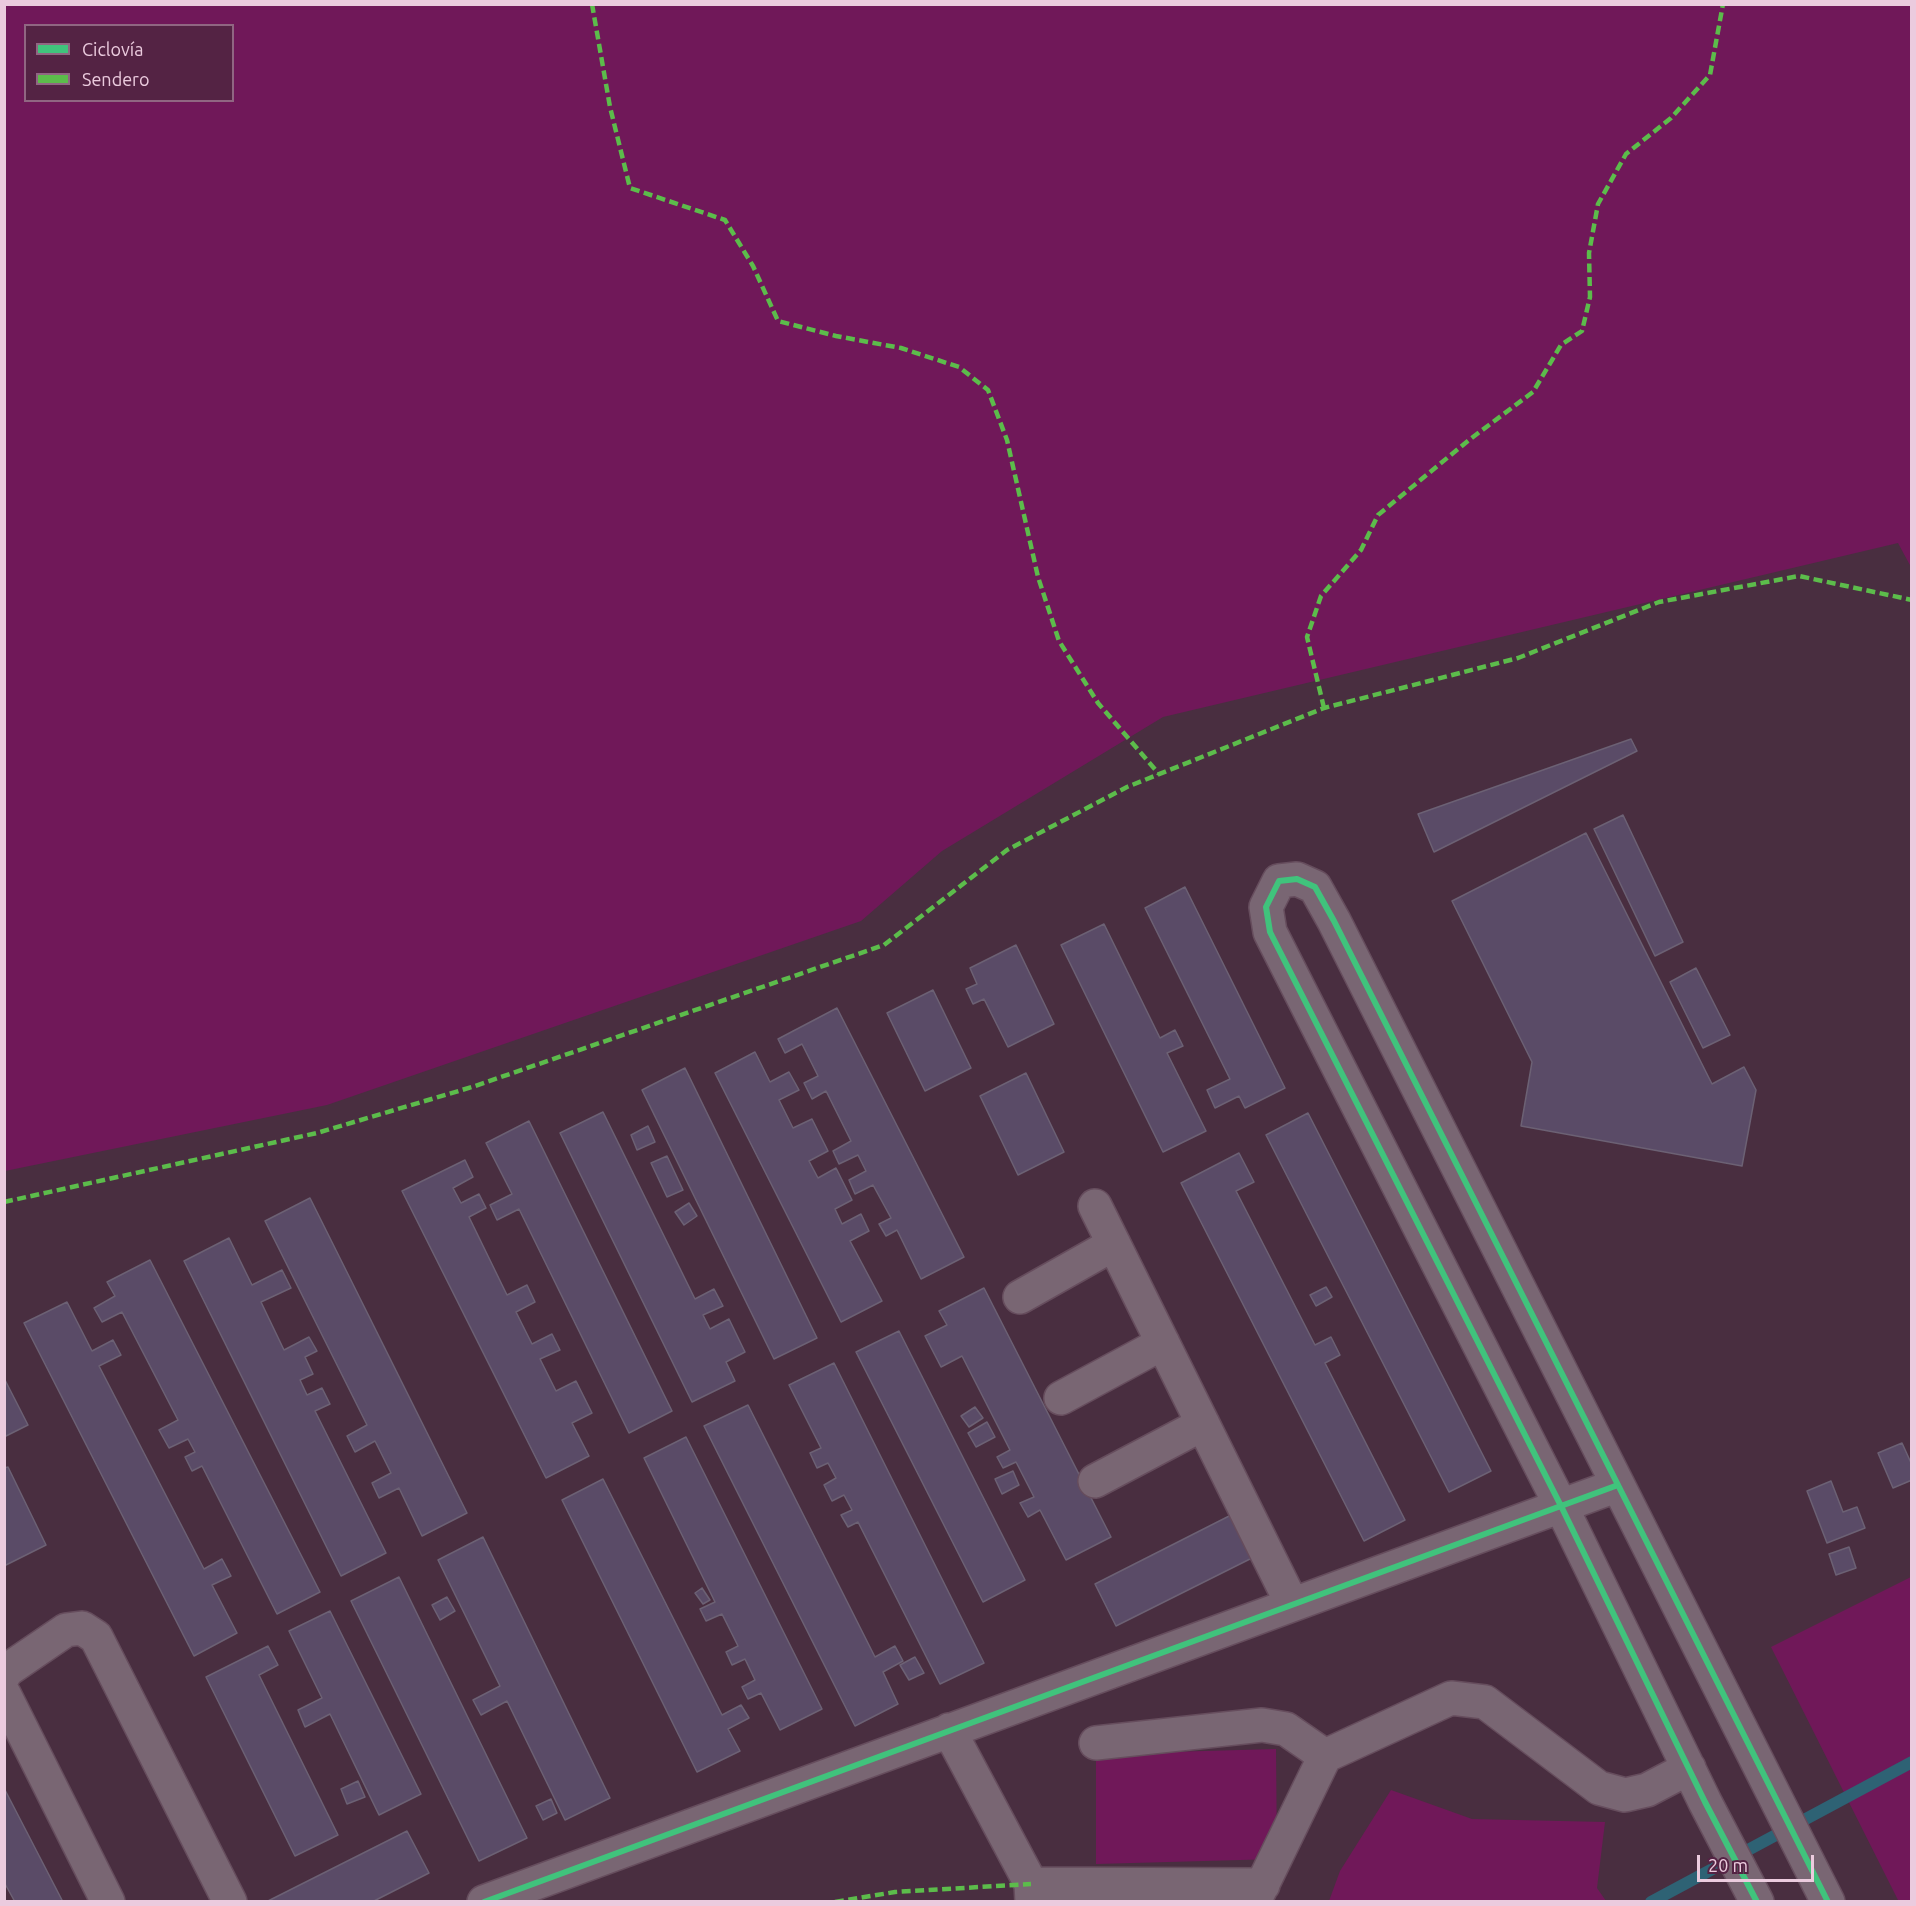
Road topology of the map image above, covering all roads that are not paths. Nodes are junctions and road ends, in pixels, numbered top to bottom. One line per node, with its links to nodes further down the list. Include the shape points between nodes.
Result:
1 (1095, 1206): 2 (street)
2 (1114, 1245): 3 (street); 4 (street)
3 (1020, 1297)
4 (1163, 1343): 5 (street); 6 (street)
5 (1061, 1398)
6 (1203, 1424): 7 (street); 10 (street)
7 (1095, 1481)
8 (1618, 1485): 9 (street); 9 (street, via 1315,887 1297,879 1279,881 1266,907 1270,933); 23 (street)
9 (1562, 1506): 10 (street); 16 (street)
10 (1292, 1604): 13 (street)
11 (4, 1674): 20 (street, via 66,1630 82,1628 96,1637)
12 (4, 1694): 19 (street)
13 (949, 1730): 17 (street); 21 (street)
14 (1096, 1743): 15 (street, via 1262,1725 1286,1729)
15 (1325, 1756): 16 (street, via 1450,1698 1485,1702 1599,1788 1625,1796 1647,1790); 18 (street)
16 (1689, 1768): 22 (street)
17 (1032, 1893): 18 (street)
18 (1258, 1893)
19 (108, 1902)
20 (230, 1902)
21 (484, 1902)
22 (1757, 1902)
23 (1828, 1902)

